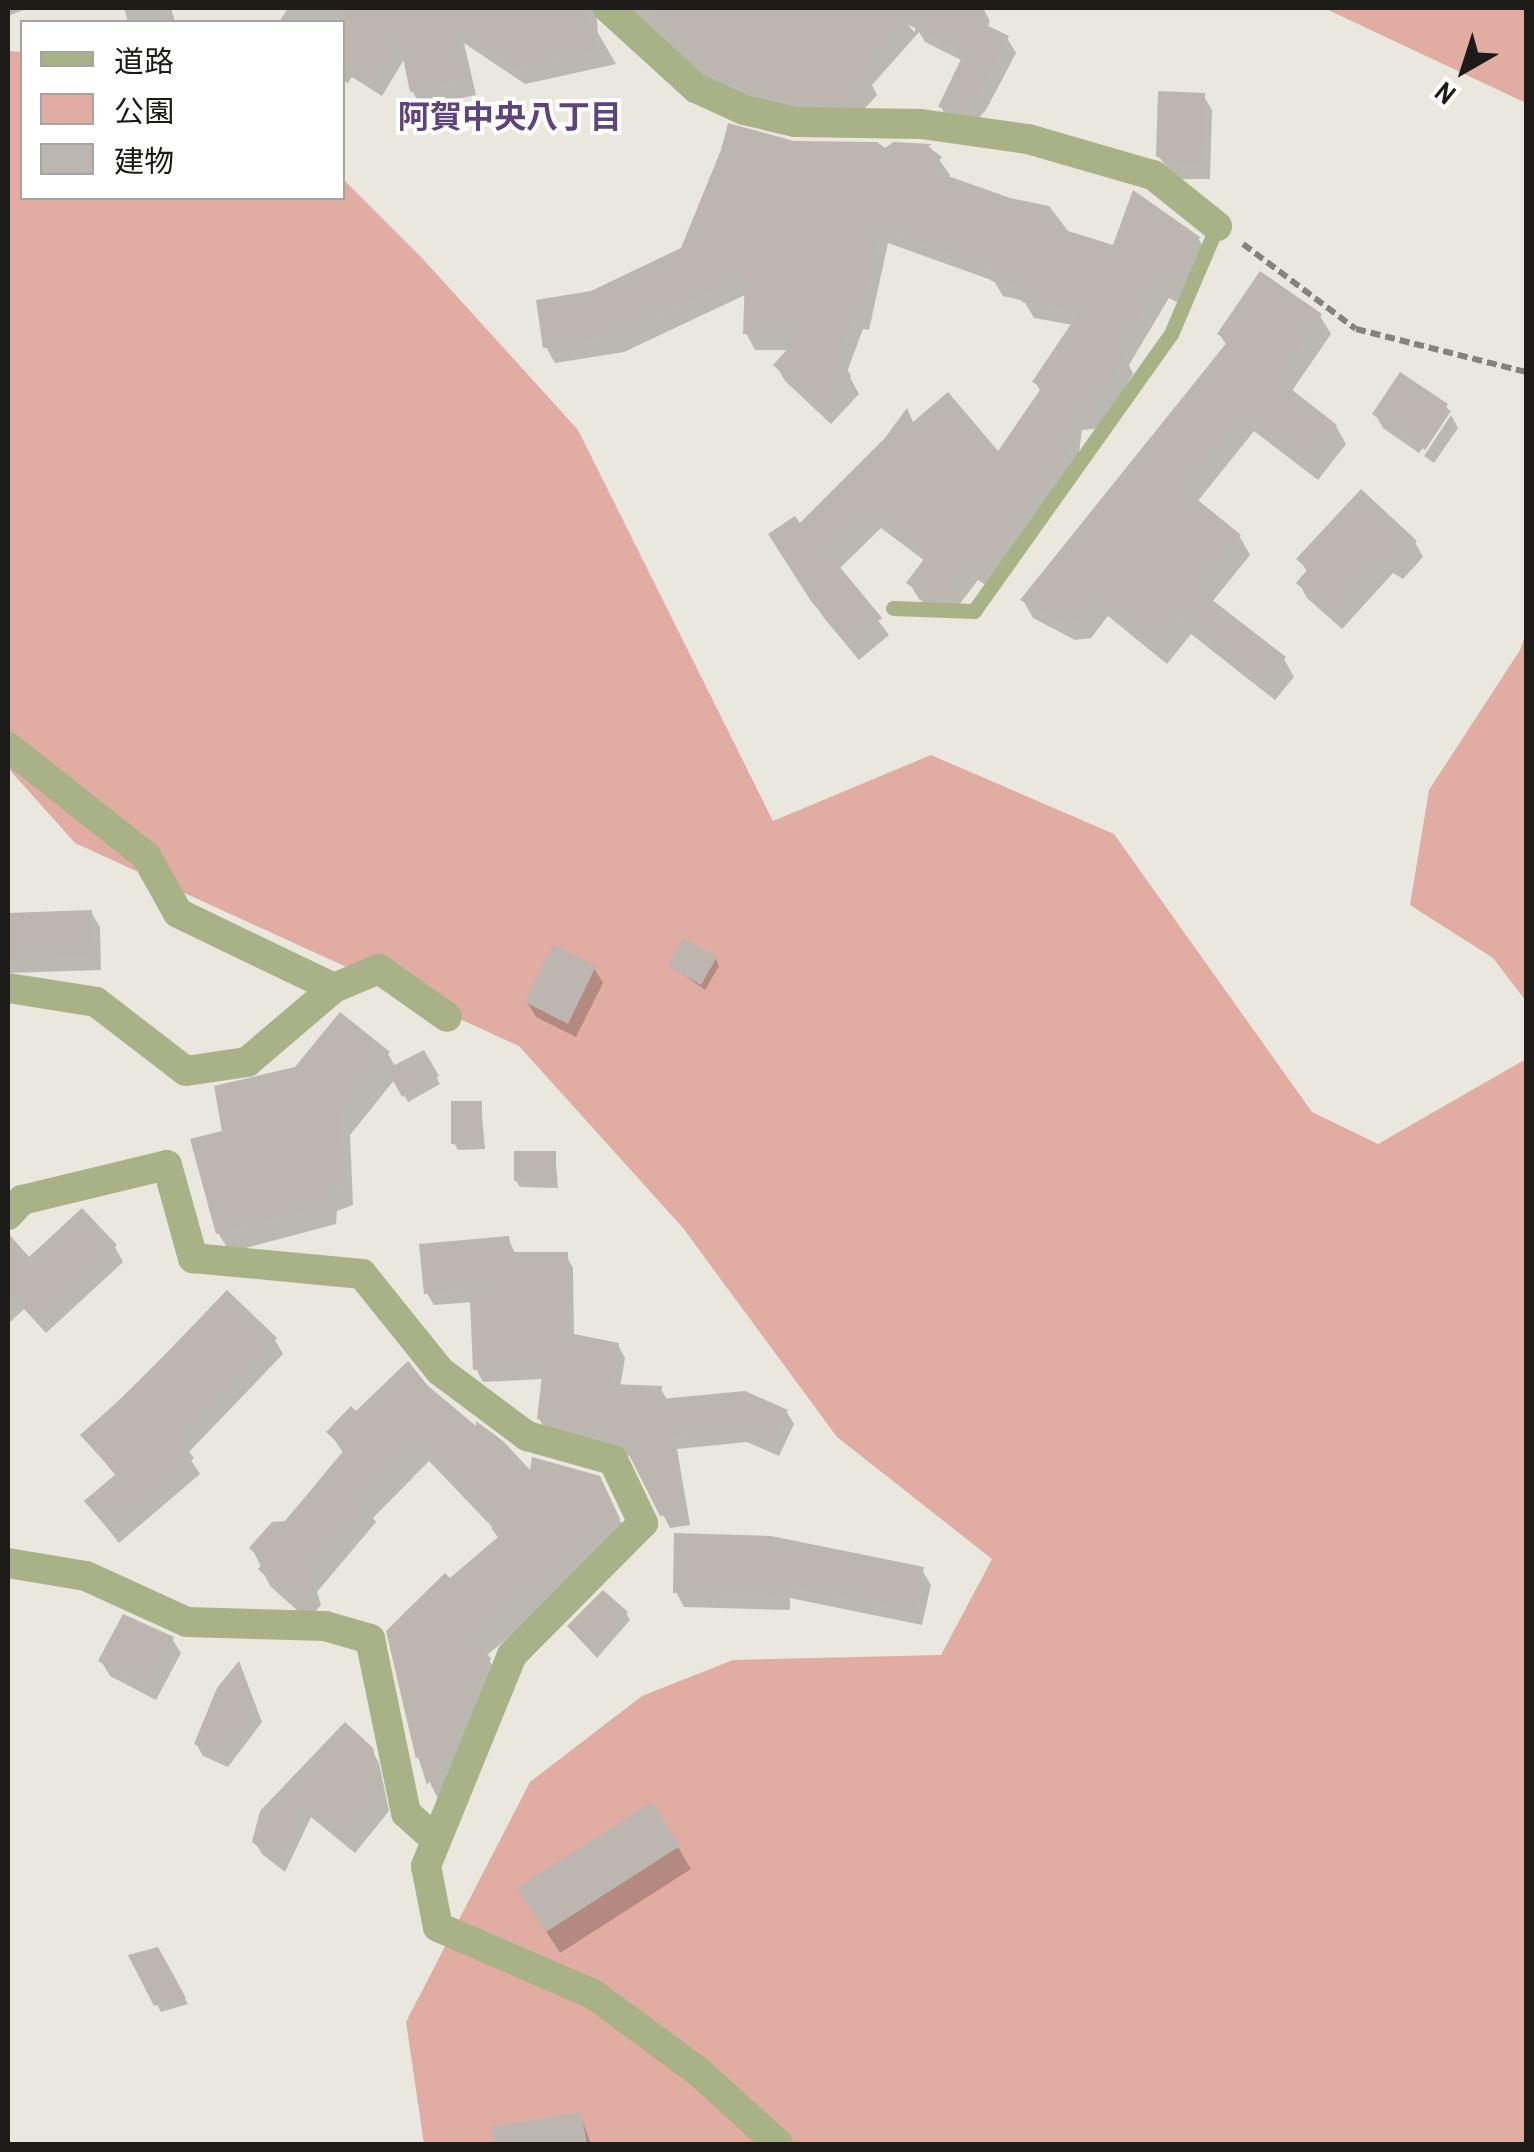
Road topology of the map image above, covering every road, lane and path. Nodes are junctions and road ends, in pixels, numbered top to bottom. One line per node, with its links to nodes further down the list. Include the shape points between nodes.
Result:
1 (608, 8): 2 (street, via 696,88 744,110 795,122 921,124 1028,139 1153,175)
2 (1218, 226): 3 (path, via 1356,329); 4 (lane, via 1171,334 974,610)
3 (1526, 372)
4 (893, 608)
5 (8, 746): 7 (street, via 146,856 178,913)
6 (8, 988): 7 (street, via 96,1002 186,1071 248,1062)
7 (334, 988): 8 (street, via 379,970)
8 (447, 1017)
9 (8, 1215): 11 (street, via 22,1200 167,1165 193,1258 362,1274 440,1371 526,1436 612,1460 642,1523 512,1655)
10 (8, 1562): 11 (street, via 86,1576 186,1622 325,1626 370,1640 406,1813)
11 (436, 1839): 12 (street, via 426,1866 438,1927 594,1994 700,2073)
12 (778, 2144)

